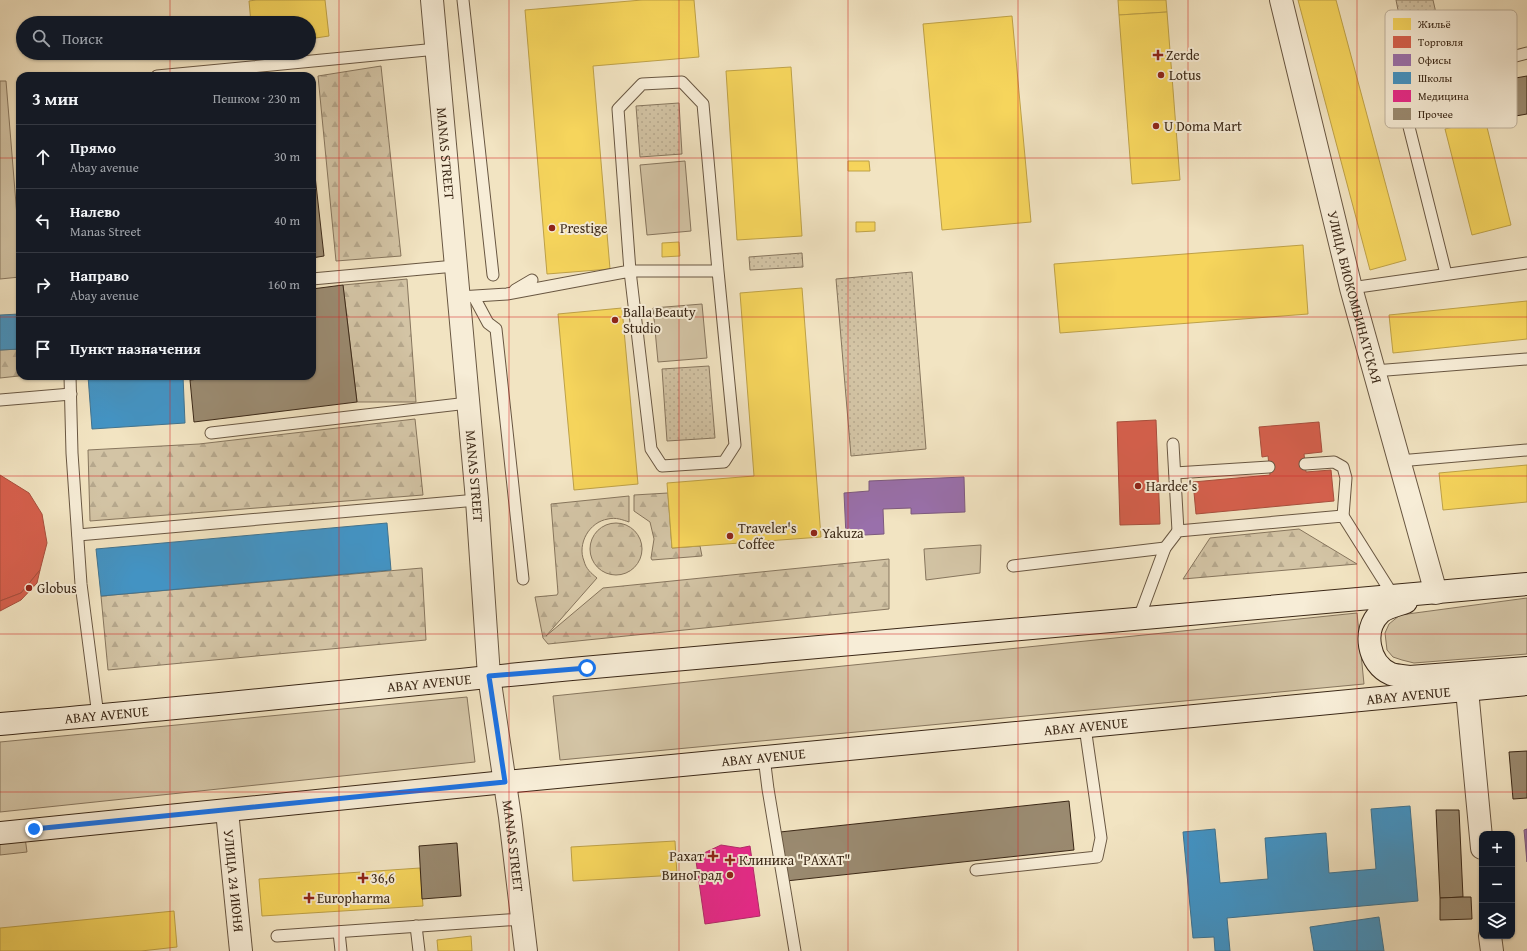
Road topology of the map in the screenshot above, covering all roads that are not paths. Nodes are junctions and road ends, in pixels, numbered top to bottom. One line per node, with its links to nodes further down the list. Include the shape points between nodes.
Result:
1 (432, 0): 4 (main road, MANAS STREET)
2 (463, 0): 14 (lane)
3 (1281, 0): 17 (main road, УЛИЦА БИОКОМБИНАТСКАЯ)
4 (437, 49): 7 (lane); 10 (main road, MANAS STREET)
5 (1527, 53): 6 (lane)
6 (1517, 56)
7 (238, 72)
8 (1409, 128): 13 (lane)
9 (1527, 263): 13 (lane)
10 (455, 266): 15 (lane); 19 (main road, MANAS STREET)
11 (630, 271): 12 (lane); 12 (lane, via 618,109 642,84 682,82 703,104); 12 (lane, via 651,449 662,466 724,462 735,445); 18 (lane)
12 (718, 271)
13 (1446, 274): 17 (lane)
14 (493, 275)
15 (316, 279)
16 (532, 280): 18 (lane)
17 (1351, 288): 21 (main road, УЛИЦА БИОКОМБИНАТСКАЯ)
18 (508, 294): 19 (lane)
19 (466, 297): 25 (main road, MANAS STREET); 39 (lane, via 496,329)
20 (1527, 359): 21 (lane)
21 (1374, 371): 29 (main road, УЛИЦА БИОКОМБИНАТСКАЯ)
22 (70, 380): 23 (lane)
23 (71, 394): 24 (lane); 36 (lane)
24 (0, 400)
25 (468, 403): 26 (lane); 33 (main road, MANAS STREET)
26 (211, 433)
27 (1173, 444): 32 (lane)
28 (1527, 450): 29 (lane)
29 (1399, 461): 41 (main road, УЛИЦА БИОКОМБИНАТСКАЯ)
30 (1305, 464): 34 (lane, via 1334,462 1343,467 1346,478)
31 (1269, 467): 32 (lane)
32 (1174, 473): 35 (lane)
33 (477, 500): 36 (lane); 45 (main road, MANAS STREET)
34 (1343, 516): 35 (lane); 42 (lane)
35 (1178, 531): 37 (lane)
36 (78, 535): 48 (lane, via 81,584)
37 (1165, 548): 38 (lane); 43 (lane)
38 (1014, 566)
39 (523, 579)
40 (1527, 584): 41 (main road, ABAY AVENUE)
41 (1436, 593): 42 (main road, ABAY AVENUE); 44 (main road, via 1395,605 1381,612 1372,622 1371,651 1385,669 1392,674 1410,677)
42 (1394, 597): 43 (main road, ABAY AVENUE)
43 (1139, 618): 45 (main road, ABAY AVENUE)
44 (1527, 668)
45 (489, 676): 48 (main road, ABAY AVENUE); 52 (main road, MANAS STREET)
46 (1527, 684): 47 (main road, ABAY AVENUE)
47 (1467, 690): 50 (main road, ABAY AVENUE); 54 (main road)
48 (98, 716): 49 (main road, ABAY AVENUE)
49 (0, 724)
50 (1085, 726): 51 (main road, ABAY AVENUE); 56 (lane, via 1101,838 1097,857)
51 (764, 757): 52 (main road, ABAY AVENUE); 66 (lane)
52 (505, 782): 53 (main road, ABAY AVENUE); 57 (main road, MANAS STREET)
53 (227, 811): 55 (main road, ABAY AVENUE); 62 (main road, УЛИЦА 24 ИЮНЯ)
54 (1480, 831)
55 (0, 833)
56 (976, 870)
57 (522, 919): 58 (lane); 65 (main road, MANAS STREET)
58 (416, 926): 59 (lane); 64 (lane)
59 (339, 932): 60 (lane); 63 (lane)
60 (277, 936)
61 (1490, 939): 67 (main road)
62 (241, 951)
63 (341, 951)
64 (419, 951)
65 (526, 951)
66 (794, 951)
67 (1492, 951)

